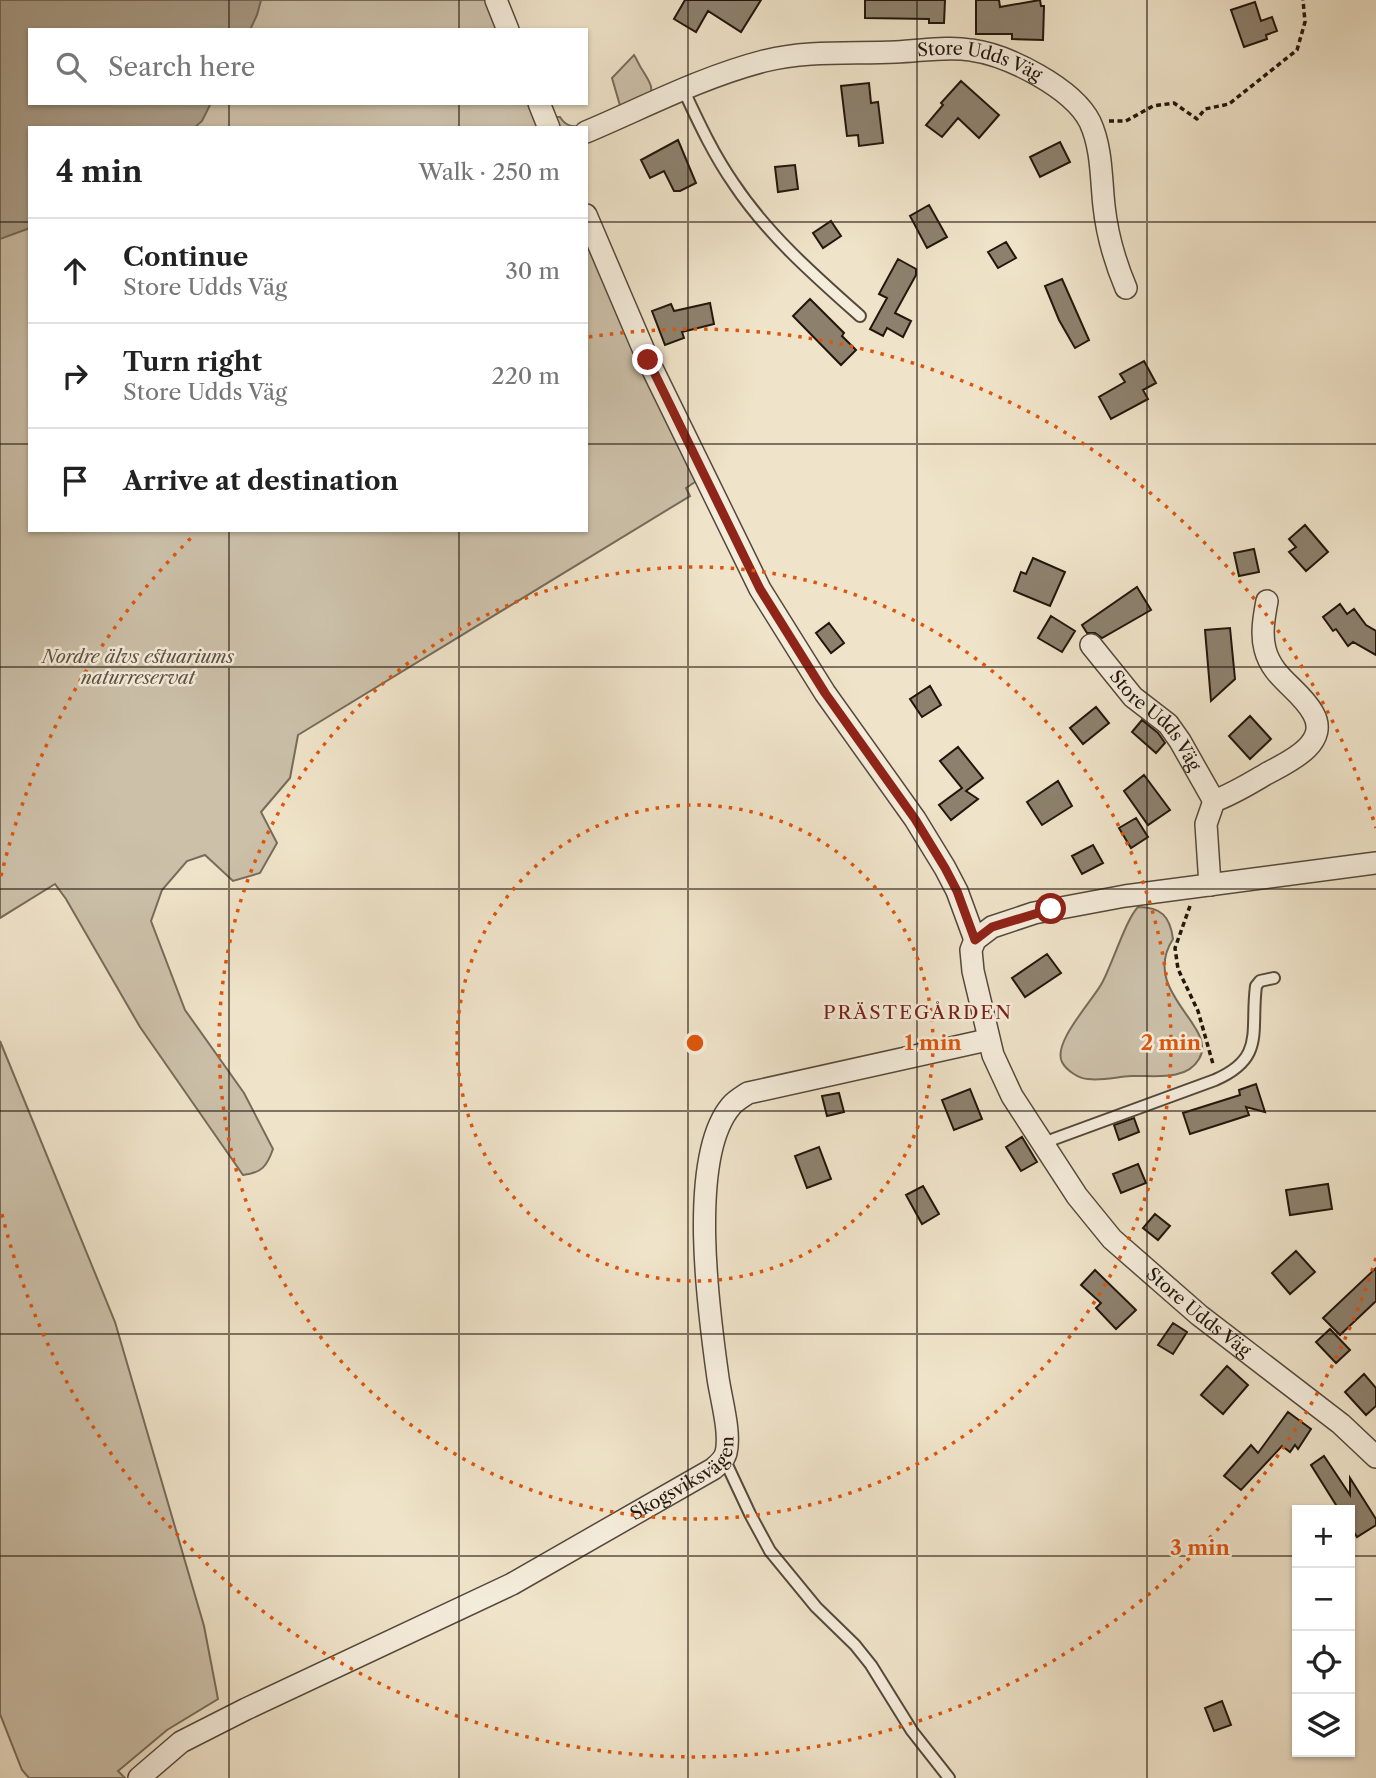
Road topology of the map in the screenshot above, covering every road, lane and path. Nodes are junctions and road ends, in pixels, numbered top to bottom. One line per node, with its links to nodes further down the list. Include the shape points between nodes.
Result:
1 (496, 0): 3 (street)
2 (1303, 0): 6 (path, via 1305,22 1297,50 1229,104 1205,109 1197,119 1174,103 1153,106 1126,121)
3 (507, 28)
4 (683, 89): 6 (street, Store Udds Väg, via 790,56 968,49 994,54 1039,77 1073,99); 8 (street, Store Udds Väg); 11 (lane, via 735,186 801,264)
5 (540, 105): 7 (street)
6 (1090, 122): 10 (street, Store Udds Väg, via 1110,239)
7 (548, 126)
8 (588, 131)
9 (588, 220): 18 (street, Store Udds Väg, via 654,373 760,589 825,693 921,829 957,891)
10 (1126, 288)
11 (860, 316)
12 (1266, 601): 14 (street, via 1265,650 1273,670 1313,713 1316,730 1305,752)
13 (1091, 645): 14 (street, Store Udds Väg, via 1133,697 1168,724)
14 (1214, 801): 16 (street, via 1206,824)
15 (1376, 863): 16 (street)
16 (1210, 885): 18 (street, via 1034,913 992,927)
17 (1190, 908): 21 (path, via 1175,948 1178,969 1198,1011)
18 (975, 940): 20 (street, Store Udds Väg, via 972,971)
19 (1274, 978): 21 (lane, via 1256,986 1255,1031 1249,1054 1233,1072)
20 (988, 1040): 22 (street, Store Udds Väg, via 1012,1096); 24 (street, Skogsviksvägen, via 748,1093 720,1122 712,1148 704,1230 709,1311 727,1439)
21 (1218, 1079): 22 (lane)
22 (1043, 1145): 23 (street, Store Udds Väg, via 1112,1239)
23 (1376, 1457)
24 (722, 1461): 25 (street, Skogsviksvägen, via 512,1584 181,1742); 26 (lane, via 770,1551 871,1665 912,1731)
25 (139, 1778)
26 (949, 1778)

